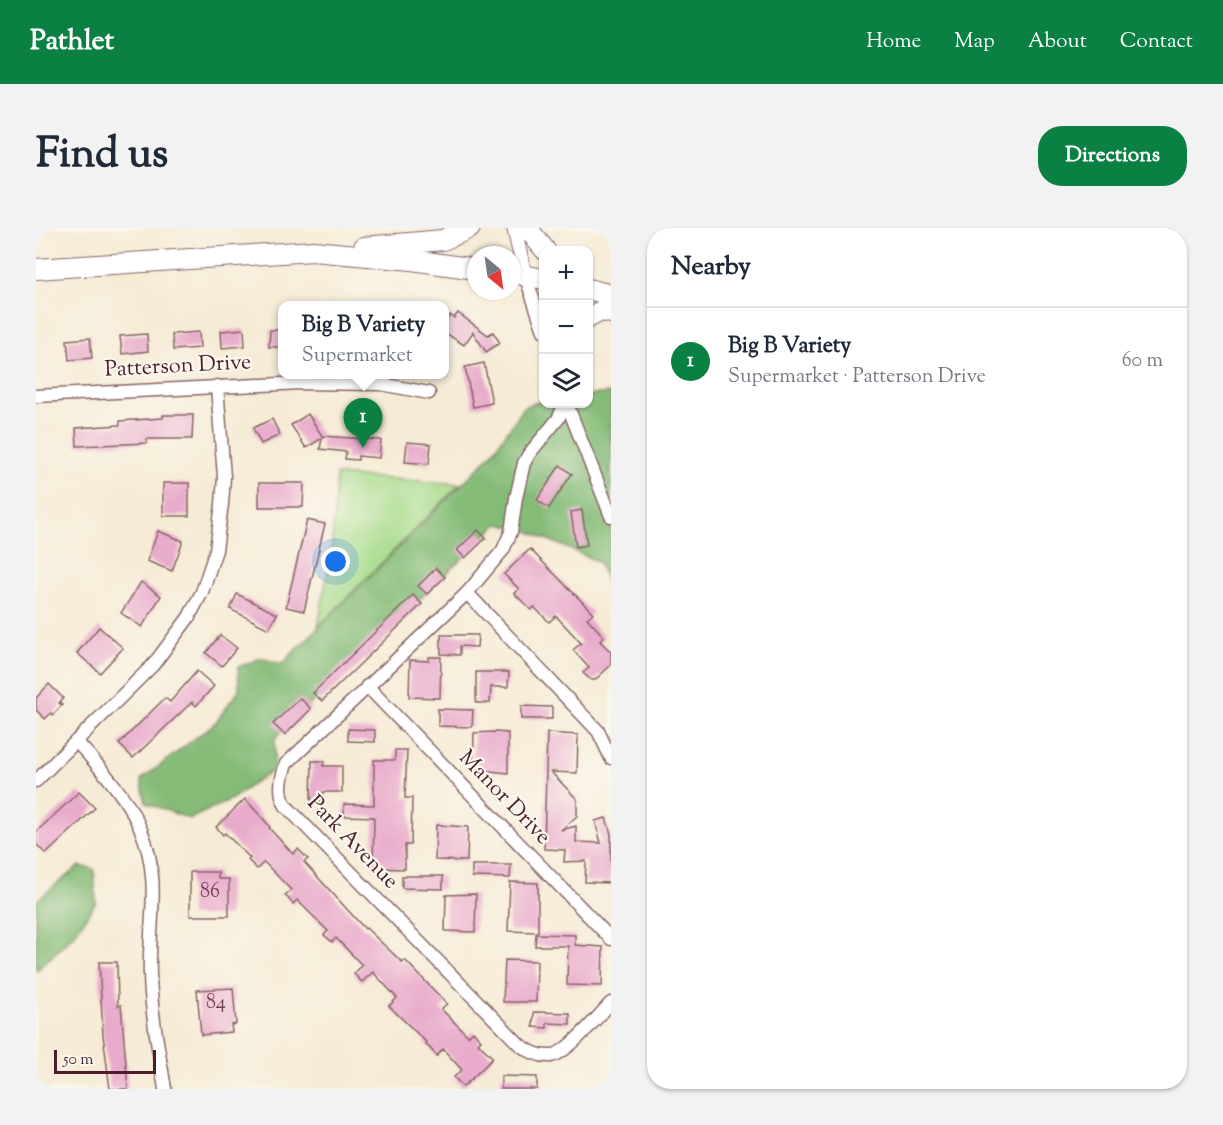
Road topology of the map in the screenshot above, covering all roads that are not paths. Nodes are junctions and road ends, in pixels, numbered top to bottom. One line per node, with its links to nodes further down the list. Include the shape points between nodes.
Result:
1 (470, 228): 5 (highway, via 443,240)
2 (514, 228): 8 (street)
3 (527, 228): 4 (highway)
4 (542, 246)
5 (313, 251): 6 (highway); 7 (highway)
6 (467, 267)
7 (36, 269)
8 (527, 276): 11 (street)
9 (611, 313): 10 (highway, via 602,311)
10 (593, 316)
11 (539, 317)
12 (217, 386): 13 (street, Patterson Drive, via 341,382); 14 (street, Patterson Drive); 20 (street, via 224,477 216,549 202,592 189,617 153,664)
13 (429, 393)
14 (36, 396)
15 (564, 408): 18 (street, Park Avenue, via 529,453 511,532 503,550)
16 (568, 408): 17 (street)
17 (611, 516)
18 (467, 593): 19 (street, Park Avenue); 21 (street, via 598,731)
19 (367, 686): 23 (street, Manor Drive); 24 (street, Park Avenue, via 286,764 280,779 286,806 520,1045 534,1054 551,1056 566,1048)
20 (76, 741): 22 (street); 25 (street, via 130,808 149,851 153,889 150,977)
21 (611, 758)
22 (36, 781)
23 (611, 939)
24 (611, 1003)
25 (165, 1089)

